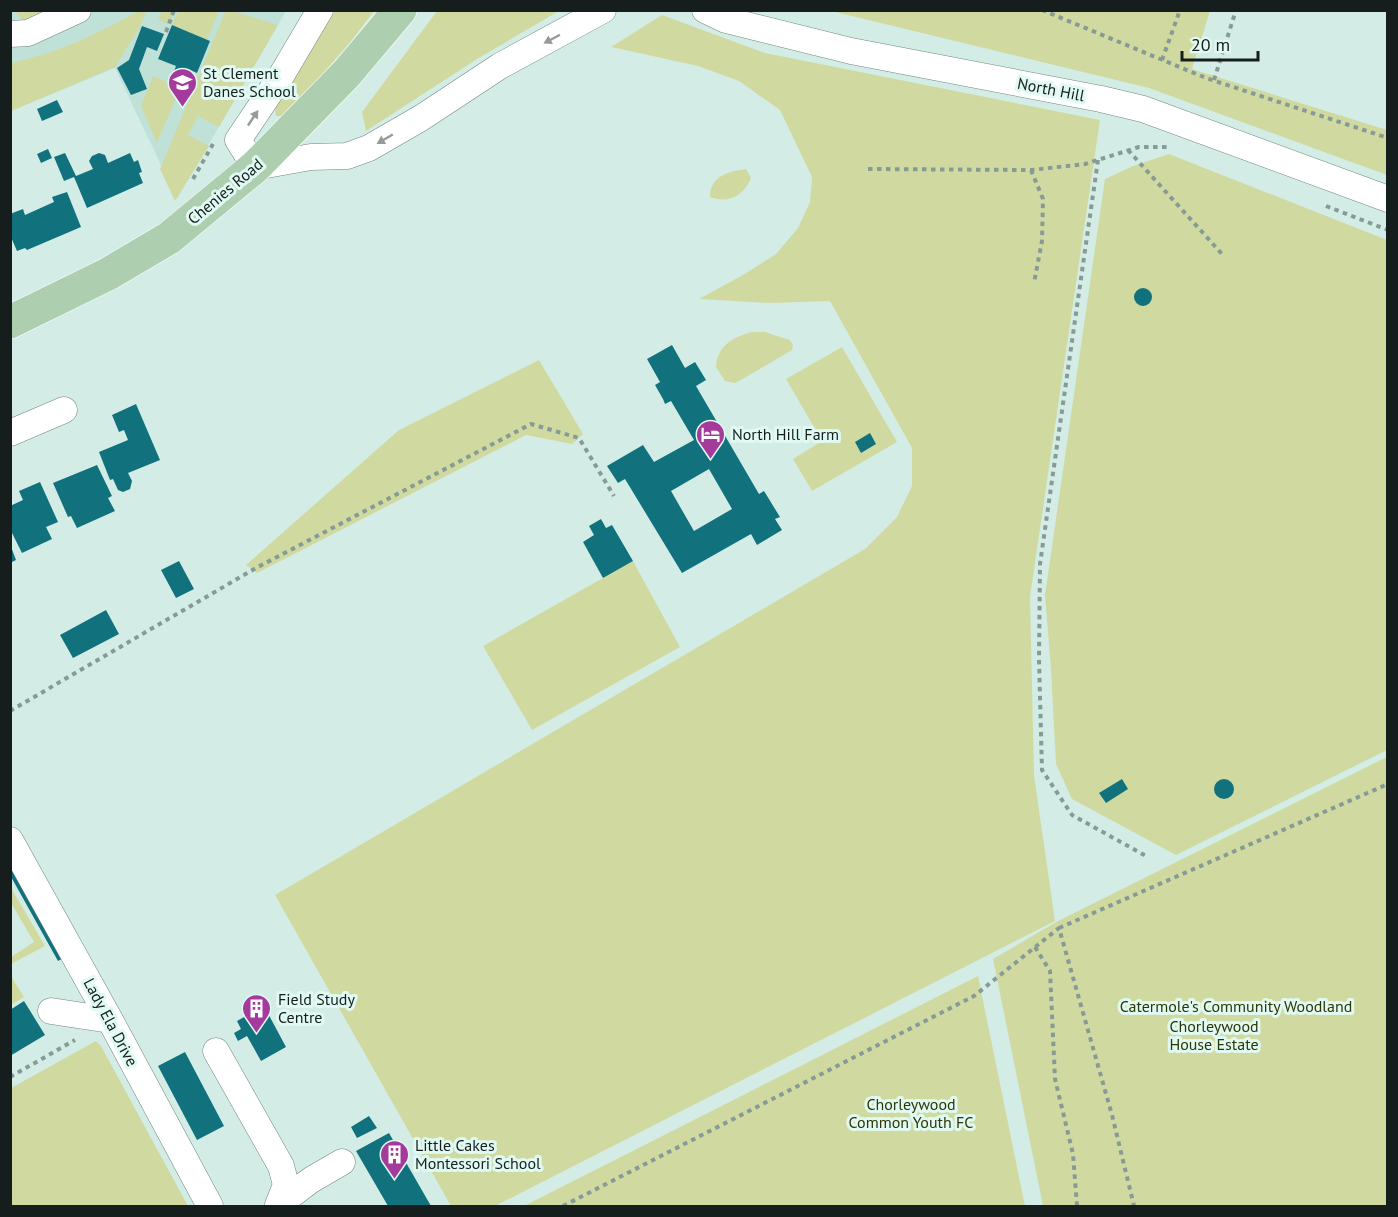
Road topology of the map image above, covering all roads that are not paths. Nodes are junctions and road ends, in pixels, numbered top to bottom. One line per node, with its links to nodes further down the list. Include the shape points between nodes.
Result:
1 (78, 10): 6 (street, via 28,33)
2 (320, 10): 7 (street, one-way to 2, via 238,140)
3 (400, 10): 7 (main road, Chenies Road, via 347,73)
4 (603, 10): 7 (street, one-way to 7, via 500,66 369,148 347,156 311,157)
5 (705, 10): 8 (street, North Hill, via 726,20 851,51 1143,109)
6 (10, 34)
7 (255, 168): 9 (main road, Chenies Road, via 169,238 108,274)
8 (1388, 199)
9 (10, 322)
10 (64, 410): 11 (street)
11 (11, 431)
12 (10, 840): 14 (street, Lady Ela Drive)
13 (51, 1011): 14 (street)
14 (110, 1020): 17 (street, Lady Ela Drive)
15 (216, 1051): 18 (street, via 281,1166 286,1185)
16 (342, 1162): 18 (street, via 311,1180)
17 (210, 1206)
18 (280, 1206)

